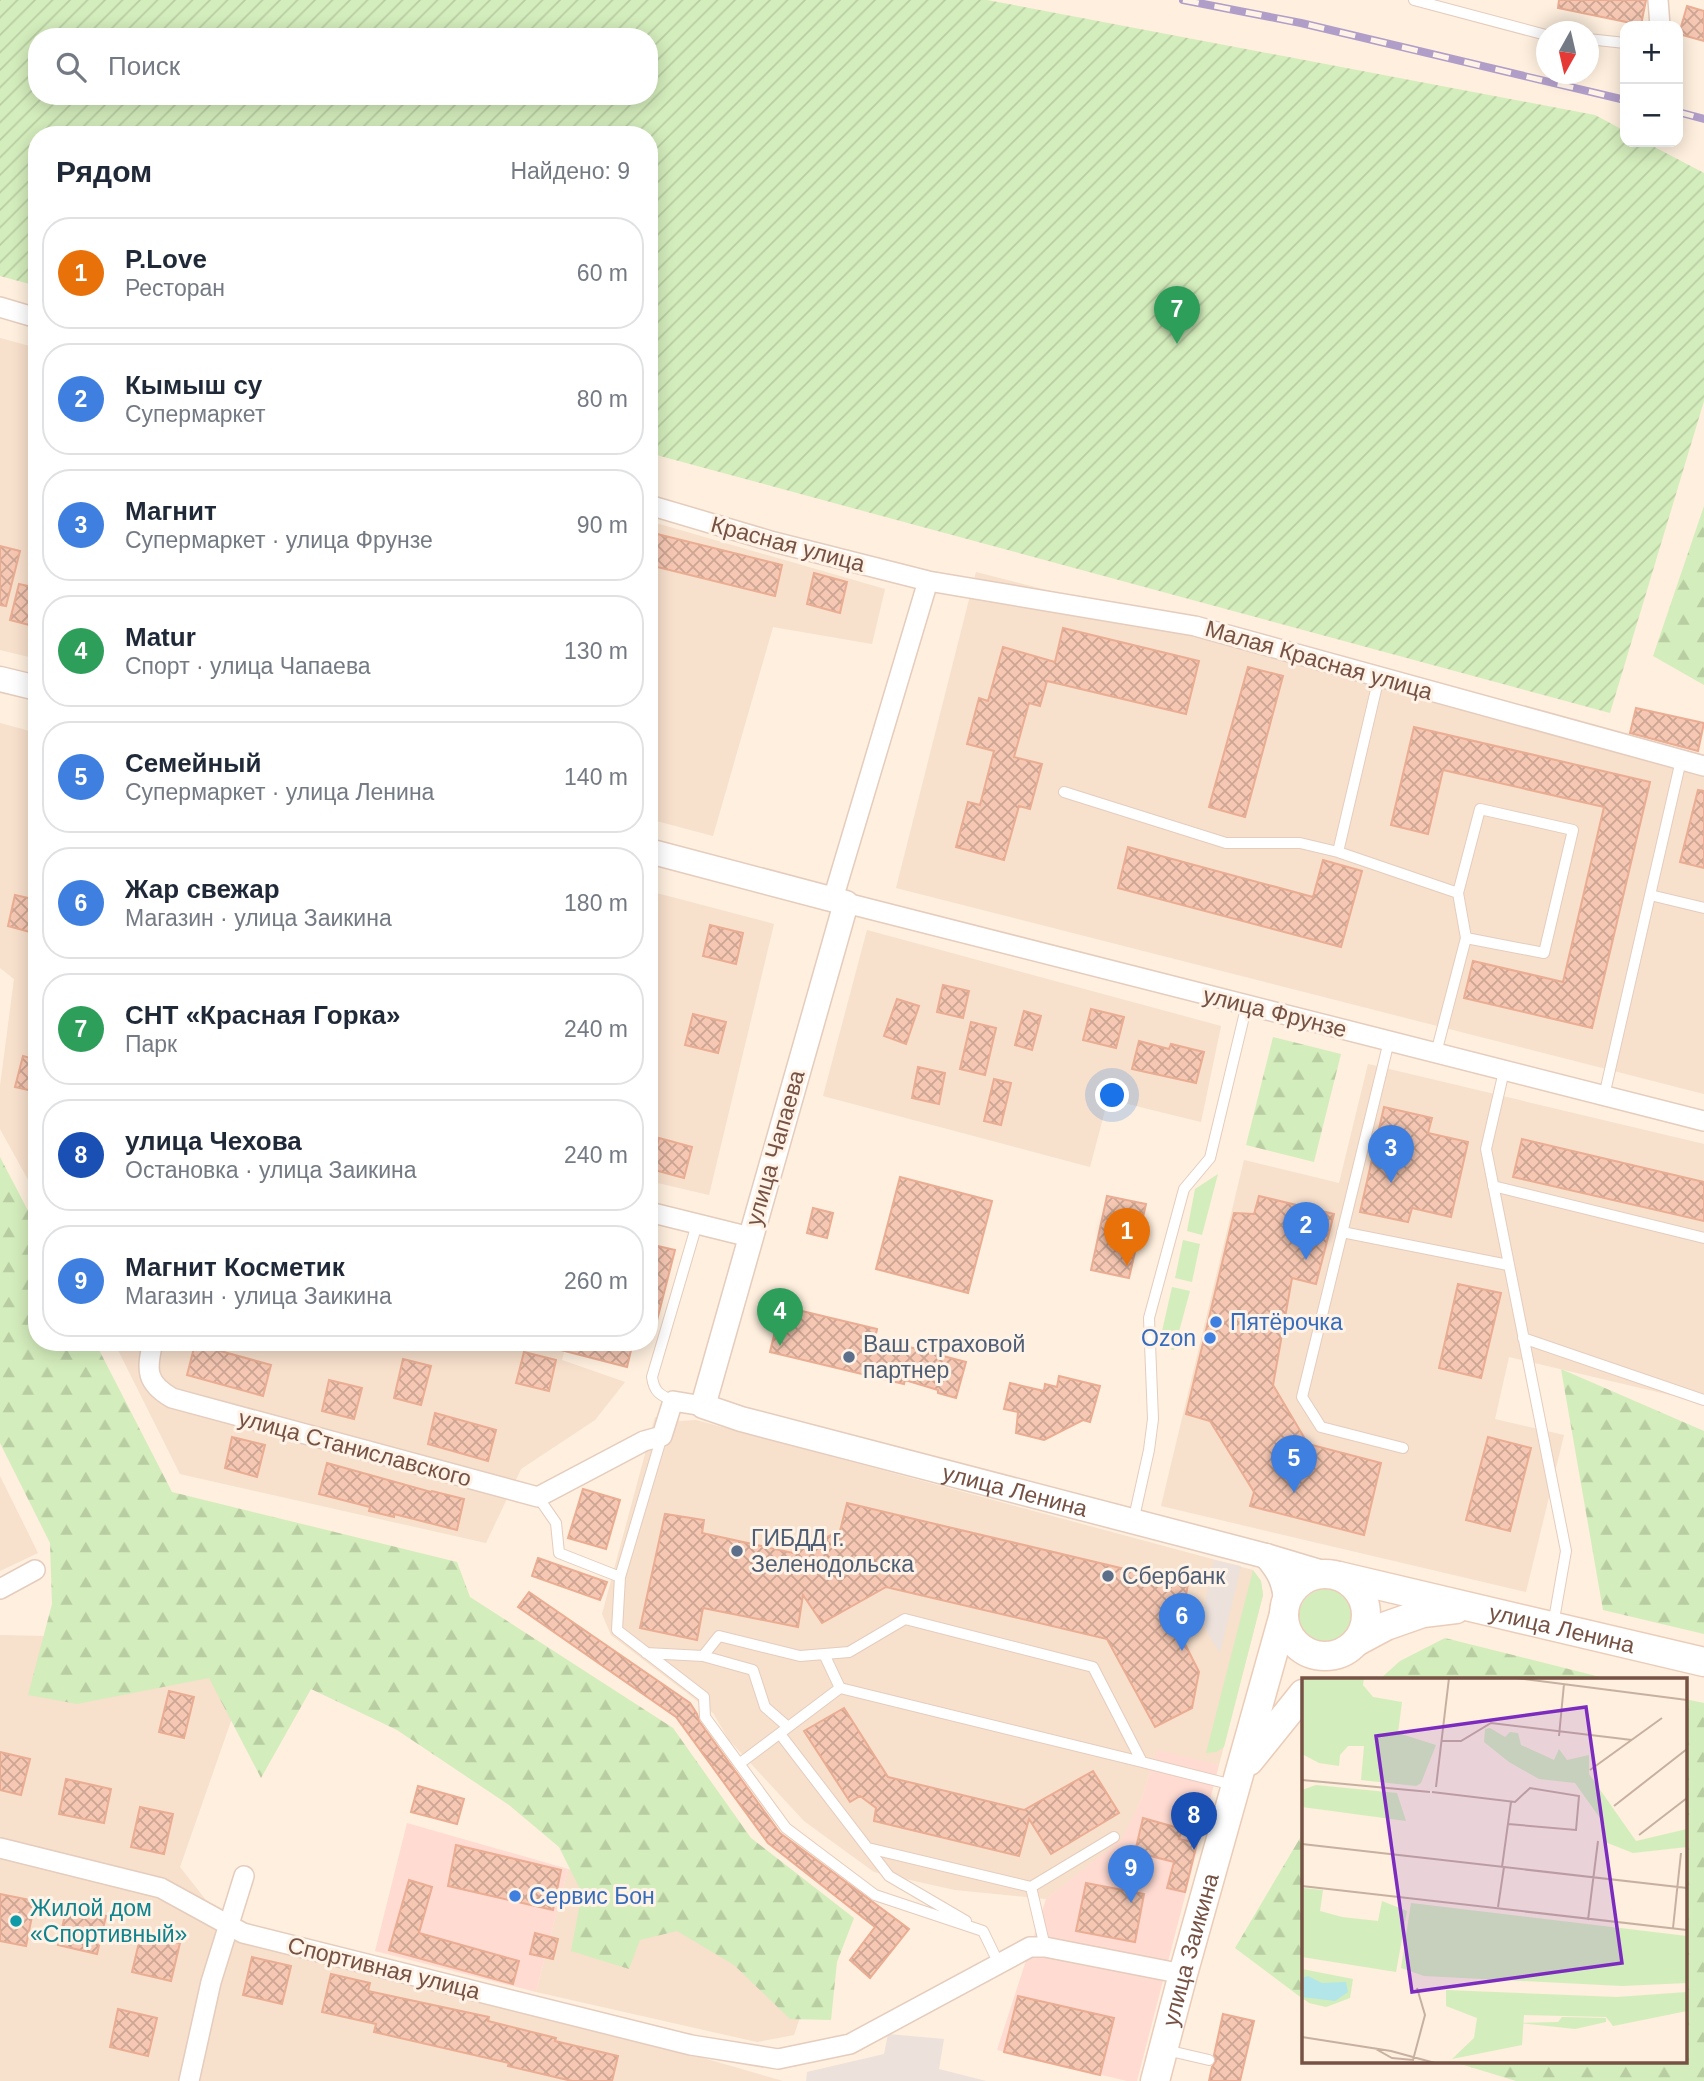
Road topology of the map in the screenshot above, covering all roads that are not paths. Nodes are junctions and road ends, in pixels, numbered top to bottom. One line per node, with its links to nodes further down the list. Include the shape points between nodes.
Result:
1 (1414, 0): 4 (lane)
2 (1658, 0): 3 (street)
3 (1660, 21)
4 (1536, 32)
5 (1599, 40): 6 (lane)
6 (1620, 42)
7 (0, 307): 8 (street)
8 (28, 315)
9 (658, 508): 10 (street, Красная улица)
10 (928, 581): 11 (street, Малая Красная улица, via 1195,626); 21 (street, улица Чапаева)
11 (1379, 677): 14 (street, Малая Красная улица); 18 (lane)
12 (0, 679): 13 (street)
13 (28, 686)
14 (1681, 760): 15 (street, Малая Красная улица); 20 (lane)
15 (1704, 766)
16 (1064, 792): 18 (lane, via 1226,843 1300,843)
17 (658, 852): 21 (street)
18 (1338, 852): 19 (lane)
19 (1458, 893): 23 (lane); 23 (lane, via 1480,809 1573,831 1544,953)
20 (1650, 895): 22 (lane); 28 (lane)
21 (839, 901): 24 (street, улица Фрунзе); 34 (street, улица Чапаева)
22 (1704, 908)
23 (1466, 938): 26 (lane)
24 (1247, 1004): 25 (street, улица Фрунзе); 45 (lane, via 1210,1158 1184,1189 1149,1318 1153,1419)
25 (1389, 1041): 26 (street, улица Фрунзе); 33 (lane)
26 (1436, 1053): 27 (street, улица Фрунзе)
27 (1504, 1070): 28 (street, улица Фрунзе); 30 (lane, via 1486,1149)
28 (1605, 1096): 29 (street, улица Фрунзе)
29 (1704, 1121)
30 (1493, 1186): 35 (lane); 36 (lane)
31 (658, 1215): 32 (street)
32 (697, 1224): 34 (street); 40 (lane, via 652,1377 653,1387)
33 (1342, 1232): 36 (lane); 43 (lane, via 1302,1397 1321,1427)
34 (750, 1237): 41 (street, улица Чапаева)
35 (1704, 1238)
36 (1508, 1265): 37 (lane)
37 (1523, 1338): 39 (lane); 53 (lane, via 1566,1551)
38 (151, 1351): 44 (street, улица Станиславского, via 151,1378 157,1390 172,1398)
39 (1704, 1400)
40 (673, 1401): 41 (street); 42 (street)
41 (703, 1406): 45 (street, улица Ленина)
42 (662, 1436): 44 (street, via 643,1441); 49 (lane)
43 (1402, 1448)
44 (538, 1497): 49 (lane, via 556,1522 559,1553)
45 (1133, 1522): 46 (street, улица Ленина)
46 (1266, 1556): 48 (street, улица Ленина); 52 (street, via 1285,1587)
47 (35, 1570): 50 (street)
48 (1332, 1575): 51 (main road, улица Ленина); 52 (main road, via 1301,1582); 54 (main road, via 1360,1592 1365,1605 1363,1631)
49 (621, 1577): 55 (lane, via 617,1630)
50 (0, 1588)
51 (1477, 1607): 53 (main road, улица Ленина); 54 (main road, via 1423,1613)
52 (1285, 1608): 54 (main road, via 1286,1627 1300,1648 1324,1656); 65 (main road, улица Заикина)
53 (1553, 1626): 58 (main road, улица Ленина)
54 (1346, 1648): 59 (main road)
55 (646, 1653): 57 (lane); 64 (lane, via 704,1697 705,1717)
56 (824, 1654): 57 (lane, via 800,1656 719,1636); 60 (lane); 63 (lane, via 849,1652 905,1619 1093,1667)
57 (703, 1656): 62 (lane, via 753,1670 765,1707)
58 (1704, 1662)
59 (1317, 1678)
60 (840, 1688): 62 (lane); 63 (lane)
61 (1302, 1695): 65 (main road)
62 (784, 1730): 64 (lane); 68 (lane)
63 (1142, 1762): 65 (lane)
64 (739, 1764): 72 (lane, via 786,1828 874,1895)
65 (1239, 1779): 75 (main road, улица Заикина)
66 (1114, 1837): 70 (lane)
67 (0, 1848): 71 (street, Спортивная улица, via 161,1888)
68 (867, 1848): 70 (lane); 72 (lane, via 889,1876)
69 (244, 1876): 71 (street)
70 (1031, 1887): 73 (lane)
71 (229, 1926): 74 (street, Спортивная улица, via 691,2045 778,2059 850,2045); 78 (street)
72 (983, 1931): 74 (lane)
73 (1045, 1947): 74 (street, via 1030,1947); 75 (street)
74 (999, 1964)
75 (1183, 1974): 76 (main road, улица Заикина)
76 (1164, 2049): 77 (lane); 79 (main road, улица Заикина)
77 (1209, 2060)
78 (189, 2081)
79 (1155, 2081)

